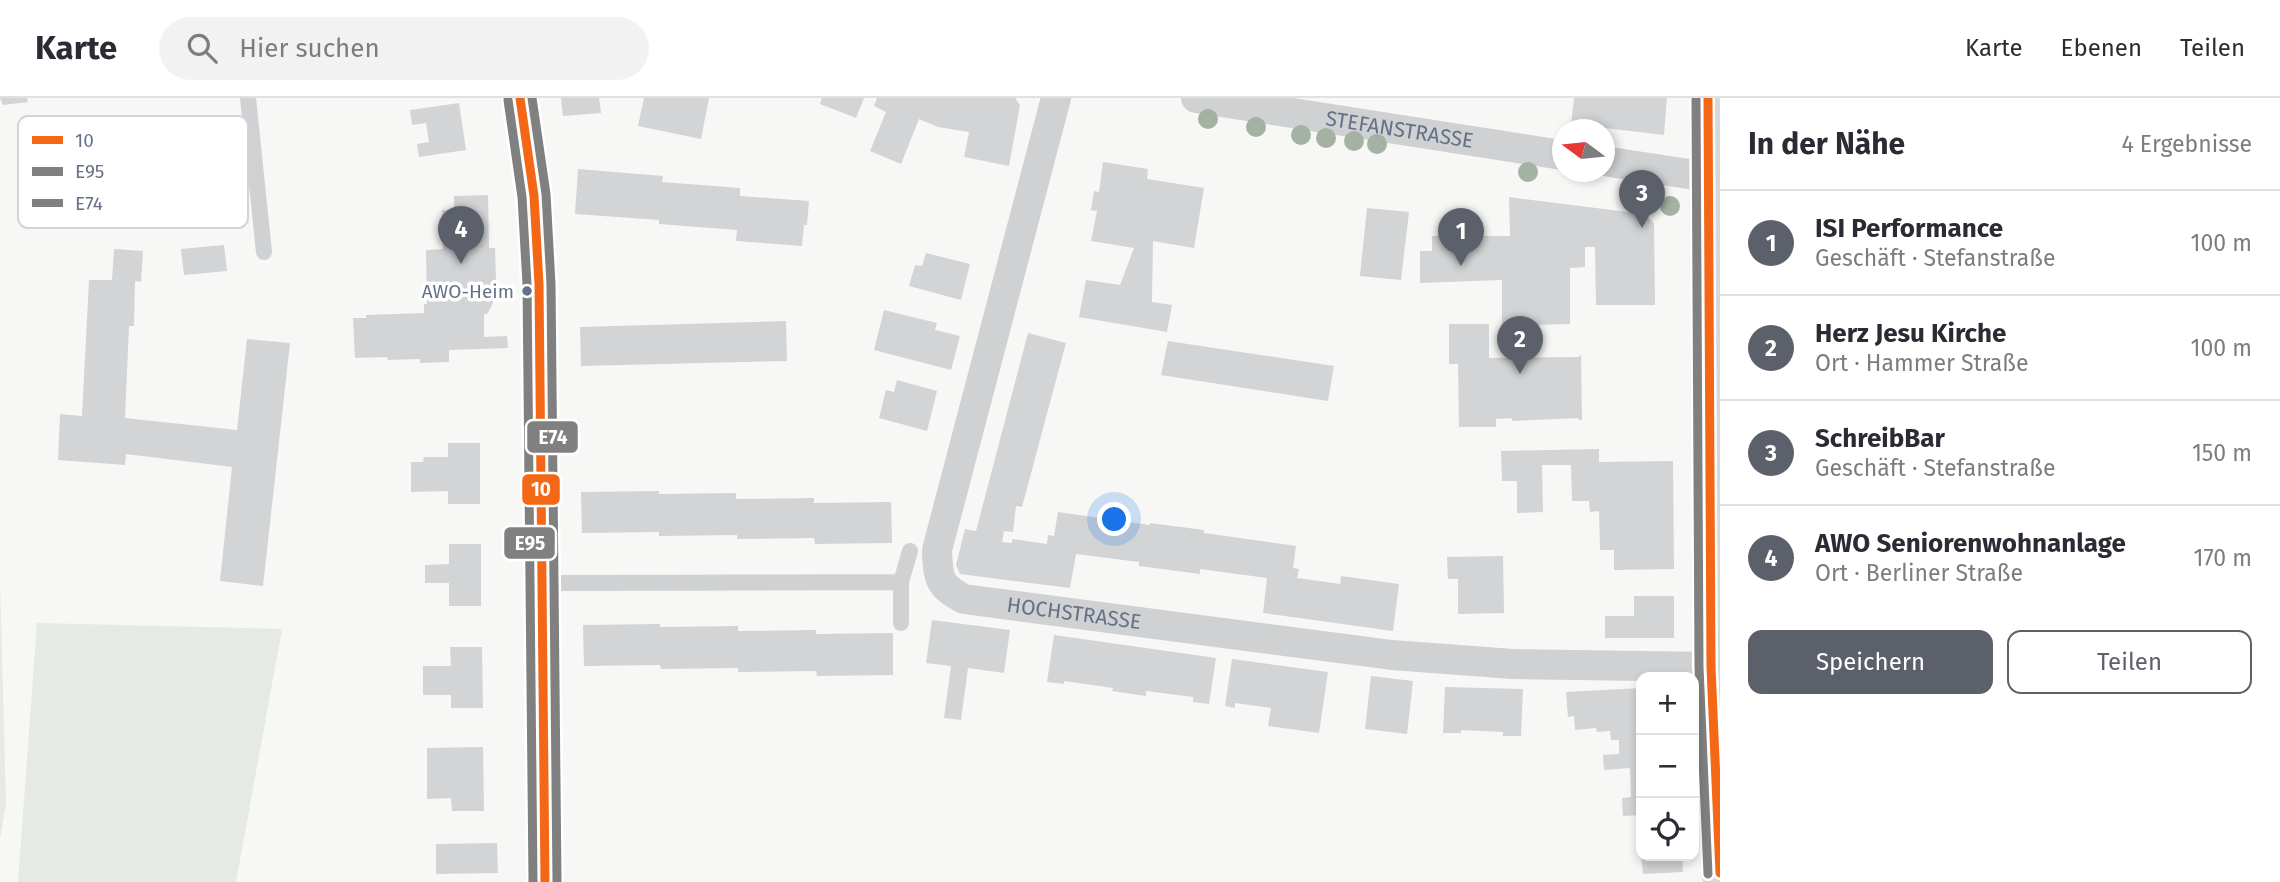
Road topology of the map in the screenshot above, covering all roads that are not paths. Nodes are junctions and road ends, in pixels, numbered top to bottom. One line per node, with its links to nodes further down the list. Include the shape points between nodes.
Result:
1 (248, 98): 9 (lane)
2 (520, 98): 12 (street, via 534,196 539,284)
3 (1056, 98): 14 (street, HOCHSTRASSE, via 937,551 945,589 964,600 1392,655 1513,664)
4 (1196, 98): 6 (street, STEFANSTRASSE)
5 (1708, 98): 8 (main road)
6 (1552, 153)
7 (1615, 163): 8 (street)
8 (1714, 178): 14 (main road)
9 (264, 252)
10 (910, 551): 11 (lane)
11 (901, 582): 12 (lane); 13 (lane)
12 (541, 583): 17 (street)
13 (901, 623)
14 (1711, 667): 15 (main road)
15 (1720, 857): 16 (main road)
16 (1720, 873)
17 (545, 882)

